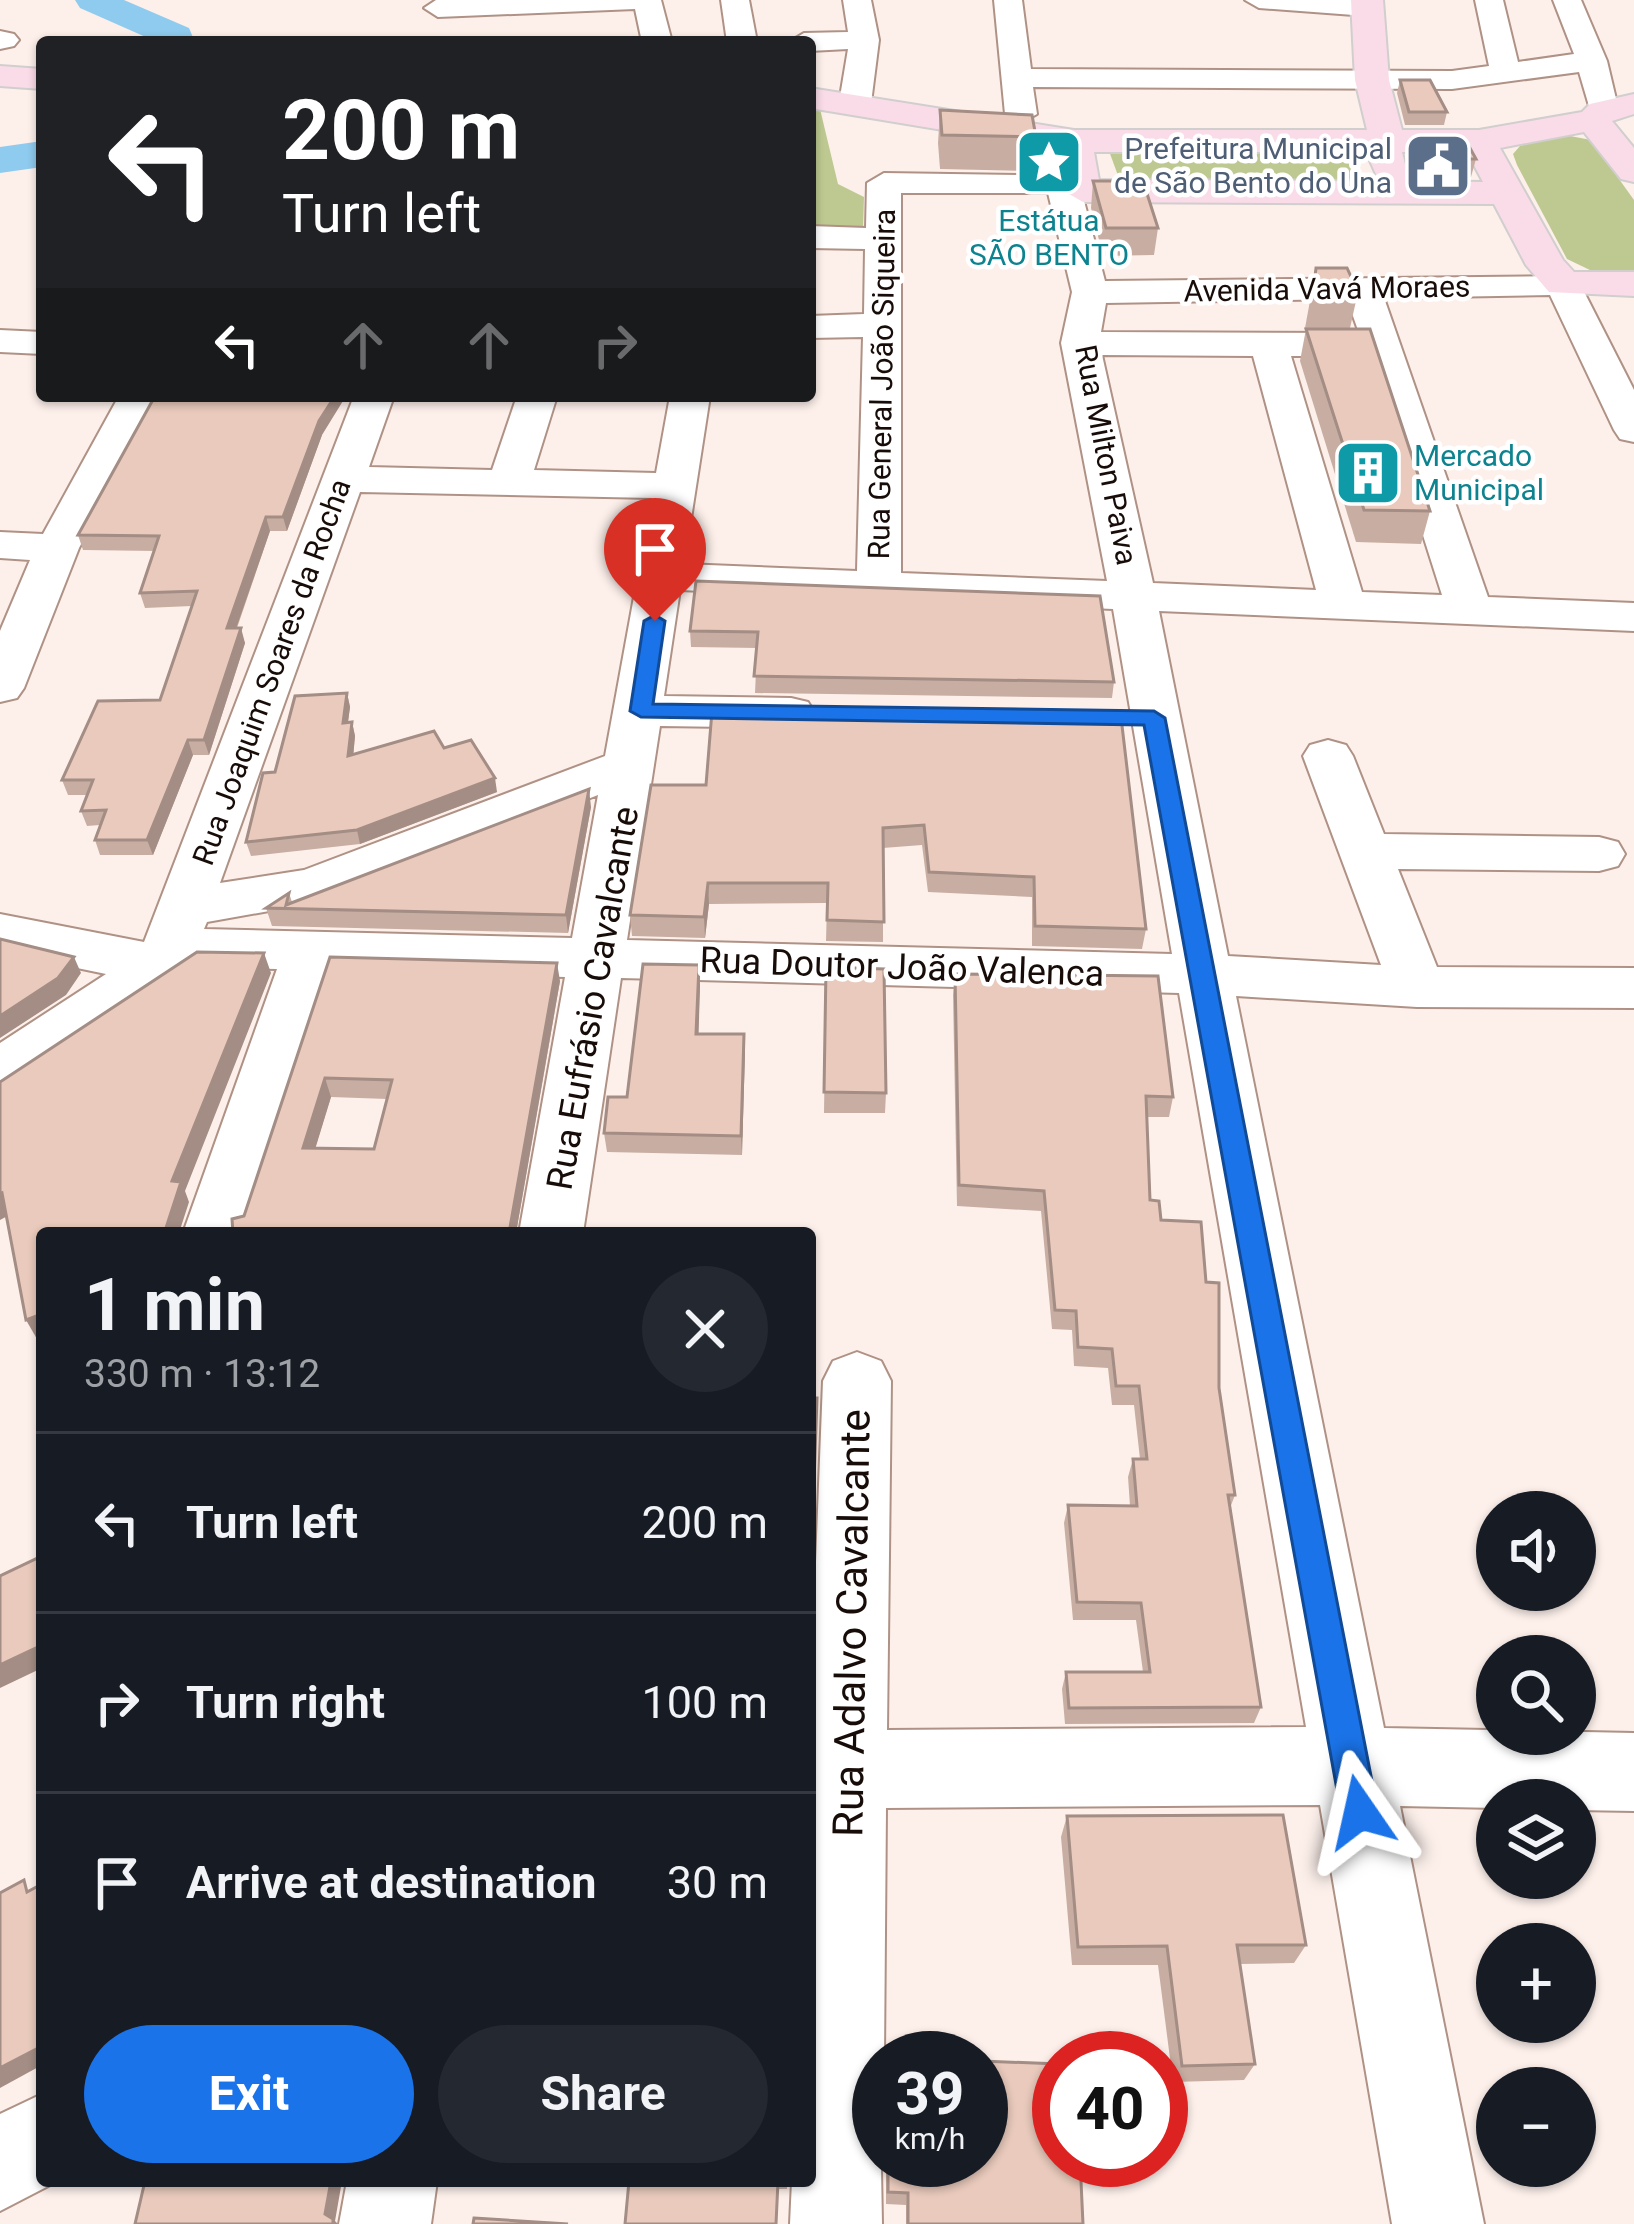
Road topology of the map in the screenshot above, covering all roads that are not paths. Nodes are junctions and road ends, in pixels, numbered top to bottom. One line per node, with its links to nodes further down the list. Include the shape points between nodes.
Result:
1 (647, 0): 9 (street); 12 (street)
2 (734, 0): 13 (street)
3 (857, 0): 14 (street)
4 (1007, 0): 19 (street)
5 (1259, 0): 8 (street)
6 (1489, 0): 17 (street)
7 (1567, 0): 16 (street)
8 (1367, 3): 21 (main road)
9 (480, 6): 10 (street); 11 (street, via 518,25)
10 (438, 8)
11 (520, 35)
12 (656, 36)
13 (741, 36)
14 (864, 40): 15 (street); 23 (street)
15 (816, 42)
16 (1592, 61): 17 (street); 24 (street)
17 (1506, 74): 21 (street)
18 (0, 76): 20 (main road)
19 (1017, 78): 21 (street); 25 (street)
20 (36, 79)
21 (1372, 80): 28 (main road)
22 (816, 99): 23 (main road)
23 (855, 103): 25 (main road)
24 (1610, 112): 29 (main road); 30 (main road)
25 (1022, 132): 27 (main road)
26 (1349, 140): 27 (main road); 28 (main road); 32 (main road, via 1366,148 1381,180)
27 (1074, 141): 31 (main road)
28 (1387, 141): 29 (main road); 33 (main road, via 1382,147 1395,181)
29 (1479, 141): 34 (main road)
30 (1634, 171)
31 (1083, 187): 32 (main road); 36 (street, Rua General João Siqueira, via 884,183); 40 (street, Rua Milton Paiva, via 1064,193)
32 (1369, 192): 33 (main road)
33 (1416, 193): 34 (main road)
34 (1506, 193): 37 (main road)
35 (816, 237): 36 (street)
36 (884, 239): 41 (street, Rua General João Siqueira)
37 (1578, 284): 38 (main road); 39 (street, Avenida Vavá Moraes); 48 (street); 53 (street)
38 (1634, 284)
39 (1364, 290): 40 (street, Avenida Vavá Moraes); 47 (street)
40 (1090, 292): 45 (street, Rua Milton Paiva)
41 (882, 325): 42 (street); 60 (street, Rua General João Siqueira)
42 (816, 327)
43 (0, 341): 44 (street)
44 (36, 343)
45 (1080, 343): 46 (street); 61 (street, Rua Milton Paiva)
46 (1269, 345): 47 (street); 62 (street)
47 (1382, 345): 63 (street)
48 (1634, 367)
49 (136, 402): 58 (street)
50 (372, 402): 54 (street, Rua Joaquim Soares da Rocha)
51 (535, 402): 55 (street)
52 (689, 402): 56 (street, Rua Eufrásio Cavalcante)
53 (1634, 430)
54 (343, 479): 55 (street); 72 (street, Rua Joaquim Soares da Rocha)
55 (509, 482): 56 (street)
56 (676, 486): 59 (street, Rua Eufrásio Cavalcante)
57 (0, 545): 58 (street)
58 (57, 548): 65 (street)
59 (662, 576): 60 (street); 67 (street, Rua Eufrásio Cavalcante)
60 (879, 585): 61 (street)
61 (1133, 596): 62 (street); 75 (street, Rua Milton Paiva, via 1130,717)
62 (1342, 604): 63 (street)
63 (1469, 609): 64 (street)
64 (1634, 617)
65 (0, 688)
66 (844, 713): 67 (street)
67 (637, 737): 72 (street, via 312,887); 74 (street, Rua Eufrásio Cavalcante)
68 (1328, 756): 69 (street)
69 (1363, 851): 70 (street); 76 (street)
70 (1599, 854)
71 (0, 933): 72 (street)
72 (172, 940): 73 (street, Rua Doutor João Valenca); 78 (street)
73 (311, 951): 74 (street, Rua Doutor João Valenca); 79 (street)
74 (599, 958): 75 (street, Rua Doutor João Valenca); 80 (street, Rua Eufrásio Cavalcante)
75 (1200, 974): 76 (street, Rua Doutor João Valenca); 82 (street, Rua Milton Paiva)
76 (1417, 987): 77 (street, Rua Doutor João Valenca)
77 (1634, 988)
78 (0, 1072)
79 (217, 1227)
80 (552, 1227)
81 (856, 1381): 83 (street, Rua Adalvo Cavalcante)
82 (1351, 1766): 83 (street); 84 (street); 90 (street, Rua Milton Paiva)
83 (829, 1770): 89 (street, Rua Adalvo Cavalcante)
84 (1634, 1772)
85 (36, 2142): 86 (street)
86 (0, 2166)
87 (391, 2187): 88 (street)
88 (386, 2224)
89 (836, 2224)
90 (1438, 2224)

